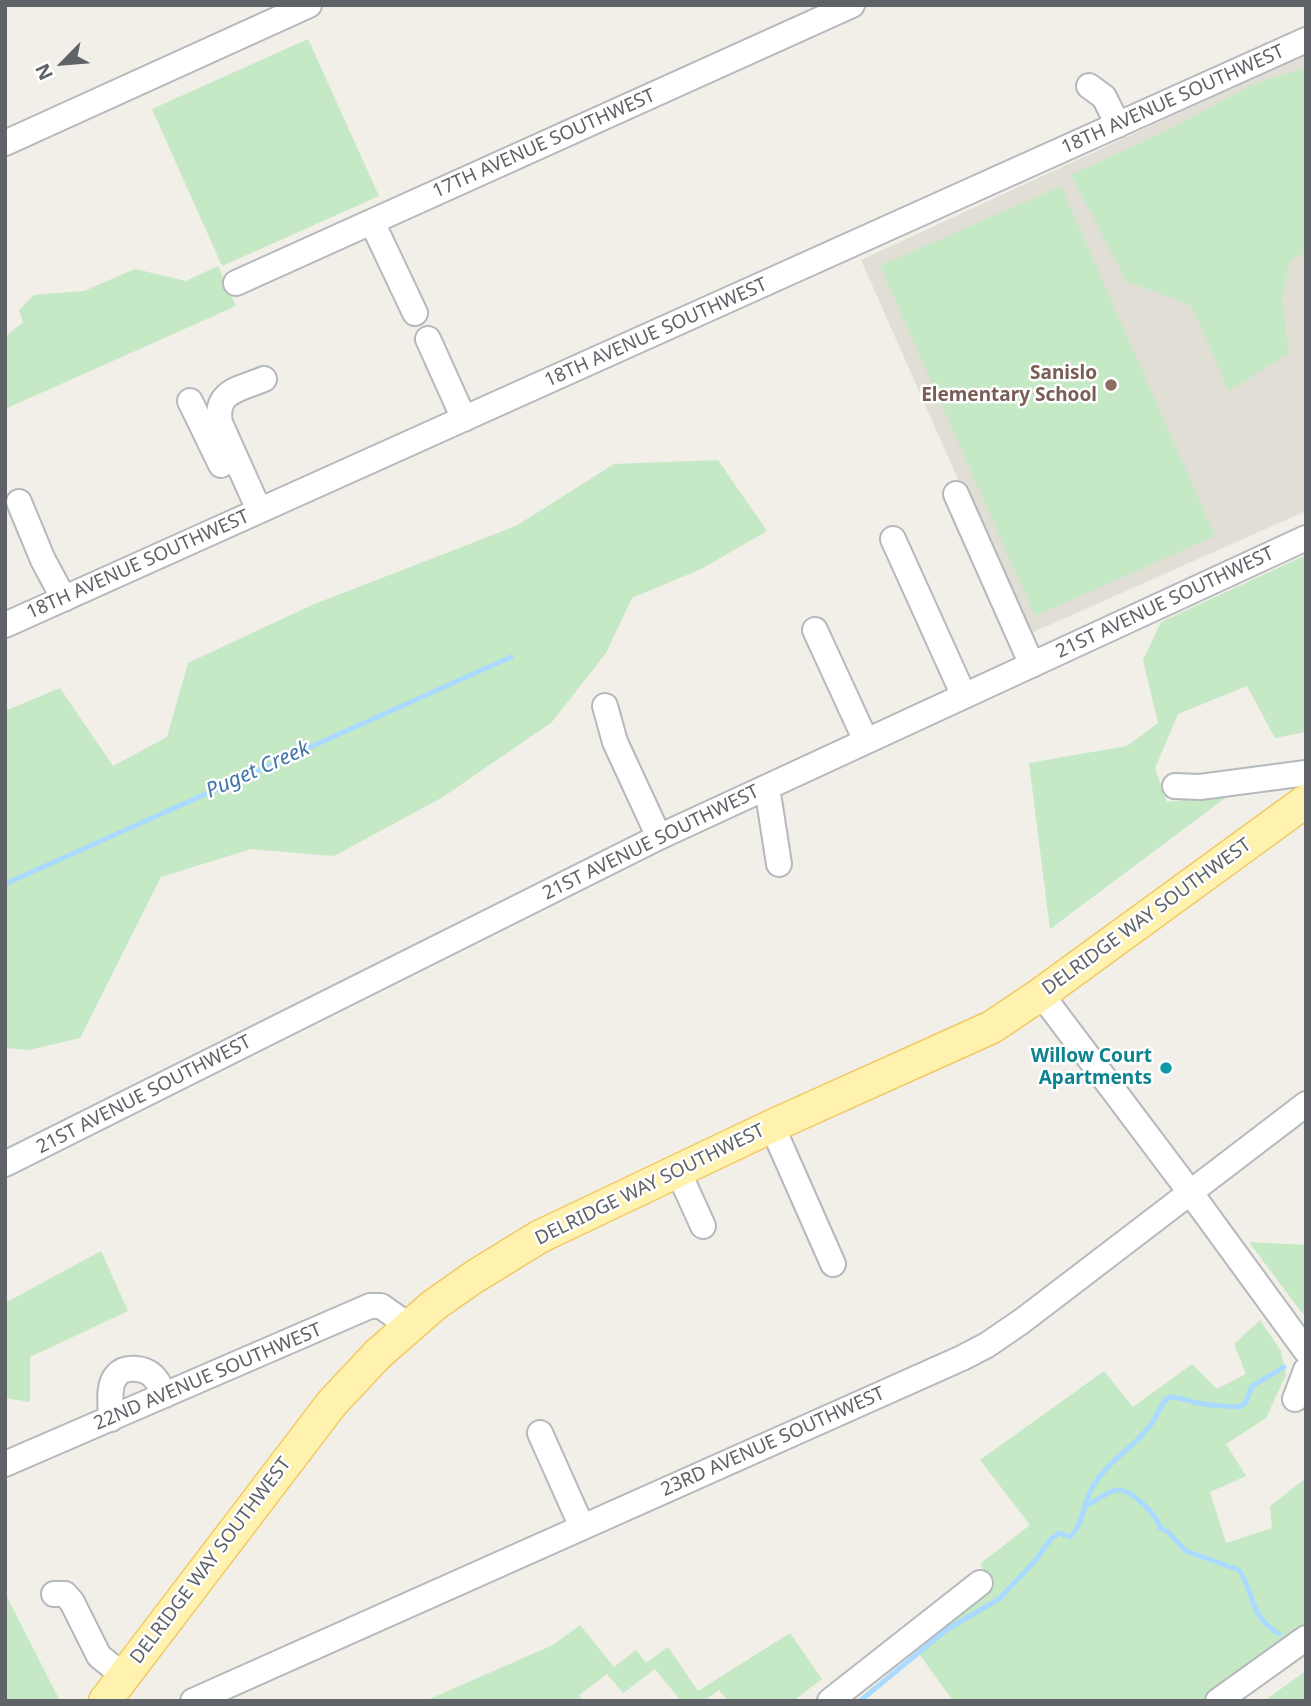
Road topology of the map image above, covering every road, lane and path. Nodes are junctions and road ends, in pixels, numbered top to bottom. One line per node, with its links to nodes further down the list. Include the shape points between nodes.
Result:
1 (309, 5): 3 (street)
2 (852, 5): 8 (street, 17TH AVENUE SOUTHWEST)
3 (281, 11): 7 (street)
4 (1306, 40): 6 (street, 18TH AVENUE SOUTHWEST)
5 (1089, 86): 6 (street, via 1104,97)
6 (1118, 125): 14 (street, 18TH AVENUE SOUTHWEST)
7 (5, 143)
8 (372, 222): 9 (street, 17TH AVENUE SOUTHWEST); 10 (street)
9 (236, 284)
10 (415, 313)
11 (428, 340): 14 (street)
12 (264, 379): 17 (street, via 225,396 218,410)
13 (190, 401): 17 (street)
14 (464, 419): 17 (street, 18TH AVENUE SOUTHWEST)
15 (956, 494): 23 (street)
16 (19, 502): 20 (street)
17 (252, 513): 20 (street, 18TH AVENUE SOUTHWEST)
18 (1306, 538): 23 (street, 21ST AVENUE SOUTHWEST)
19 (893, 539): 24 (street)
20 (64, 599): 21 (street, 18TH AVENUE SOUTHWEST)
21 (5, 625)
22 (815, 630): 26 (street)
23 (1032, 665): 24 (street, 21ST AVENUE SOUTHWEST)
24 (964, 696): 26 (street, 21ST AVENUE SOUTHWEST)
25 (606, 706): 31 (street, via 615,742)
26 (866, 741): 28 (street, 21ST AVENUE SOUTHWEST)
27 (1306, 773): 29 (street, via 1200,788)
28 (767, 786): 31 (street, 21ST AVENUE SOUTHWEST); 32 (street)
29 (1175, 786)
30 (1306, 801): 33 (main road, DELRIDGE WAY SOUTHWEST)
31 (659, 837): 36 (street, 21ST AVENUE SOUTHWEST)
32 (779, 864)
33 (1041, 995): 35 (main road, DELRIDGE WAY SOUTHWEST, via 992,1027); 38 (street)
34 (1306, 1104): 38 (street, 23RD AVENUE SOUTHWEST)
35 (772, 1126): 37 (main road, DELRIDGE WAY SOUTHWEST); 40 (street)
36 (5, 1164)
37 (678, 1171): 39 (street); 41 (main road, DELRIDGE WAY SOUTHWEST, via 525,1245)
38 (1190, 1192): 42 (street); 49 (street, 23RD AVENUE SOUTHWEST, via 986,1345)
39 (703, 1226)
40 (833, 1264)
41 (409, 1326): 44 (street, 22ND AVENUE SOUTHWEST, via 381,1306 370,1306); 53 (main road, DELRIDGE WAY SOUTHWEST, via 332,1403)
42 (1306, 1351)
43 (1306, 1370): 45 (street)
44 (165, 1395): 46 (street, 22ND AVENUE SOUTHWEST); 46 (street, via 153,1376 142,1369 128,1369 117,1375 112,1386)
45 (1295, 1399)
46 (111, 1419): 48 (street, 22ND AVENUE SOUTHWEST)
47 (540, 1433): 49 (street)
48 (5, 1464)
49 (582, 1527): 55 (street, 23RD AVENUE SOUTHWEST)
50 (980, 1583): 56 (street)
51 (54, 1594): 53 (street, via 65,1594 72,1602 99,1656)
52 (1306, 1638): 57 (street)
53 (124, 1676): 54 (main road, DELRIDGE WAY SOUTHWEST)
54 (105, 1701)
55 (193, 1701)
56 (830, 1701)
57 (1218, 1701)

